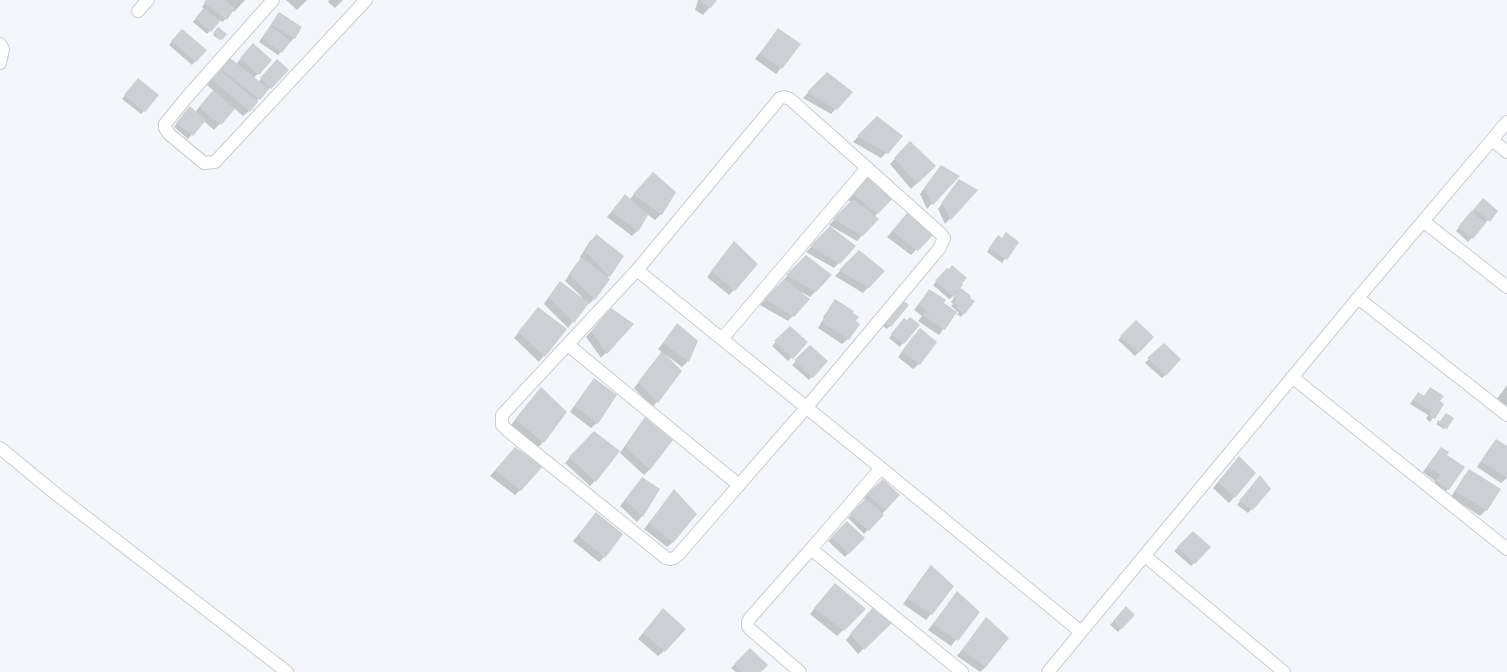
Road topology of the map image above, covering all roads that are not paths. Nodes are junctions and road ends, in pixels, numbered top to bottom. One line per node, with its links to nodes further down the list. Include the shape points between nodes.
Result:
1 (148, 0): 4 (street)
2 (273, 0): 3 (street, via 165,124 169,134 204,163 215,162)
3 (366, 0)
4 (138, 11)
5 (0, 44): 6 (street, via 3,49)
6 (0, 62)
7 (1507, 122): 8 (street)
8 (1492, 140): 9 (street); 11 (street)
9 (1507, 152)
10 (866, 169): 12 (street, via 790,99 780,98); 15 (street); 18 (street, via 944,240)
11 (1423, 221): 13 (street); 14 (street)
12 (637, 270): 15 (street); 16 (street)
13 (1507, 287)
14 (1358, 298): 17 (street); 19 (street)
15 (722, 339): 18 (street)
16 (568, 345): 22 (street); 22 (street, via 502,416 502,425 507,430 670,559 678,555)
17 (1292, 377): 24 (street); 25 (street)
18 (806, 408): 21 (street); 22 (street)
19 (1507, 415)
20 (0, 448): 27 (street)
21 (881, 468): 23 (street); 26 (street)
22 (739, 485)
23 (811, 549): 28 (street, via 748,622 750,629); 29 (street)
24 (1507, 549)
25 (1144, 556): 26 (street); 31 (street)
26 (1081, 632): 30 (street)
27 (287, 672)
28 (800, 672)
29 (962, 672)
30 (1048, 672)
31 (1284, 672)

